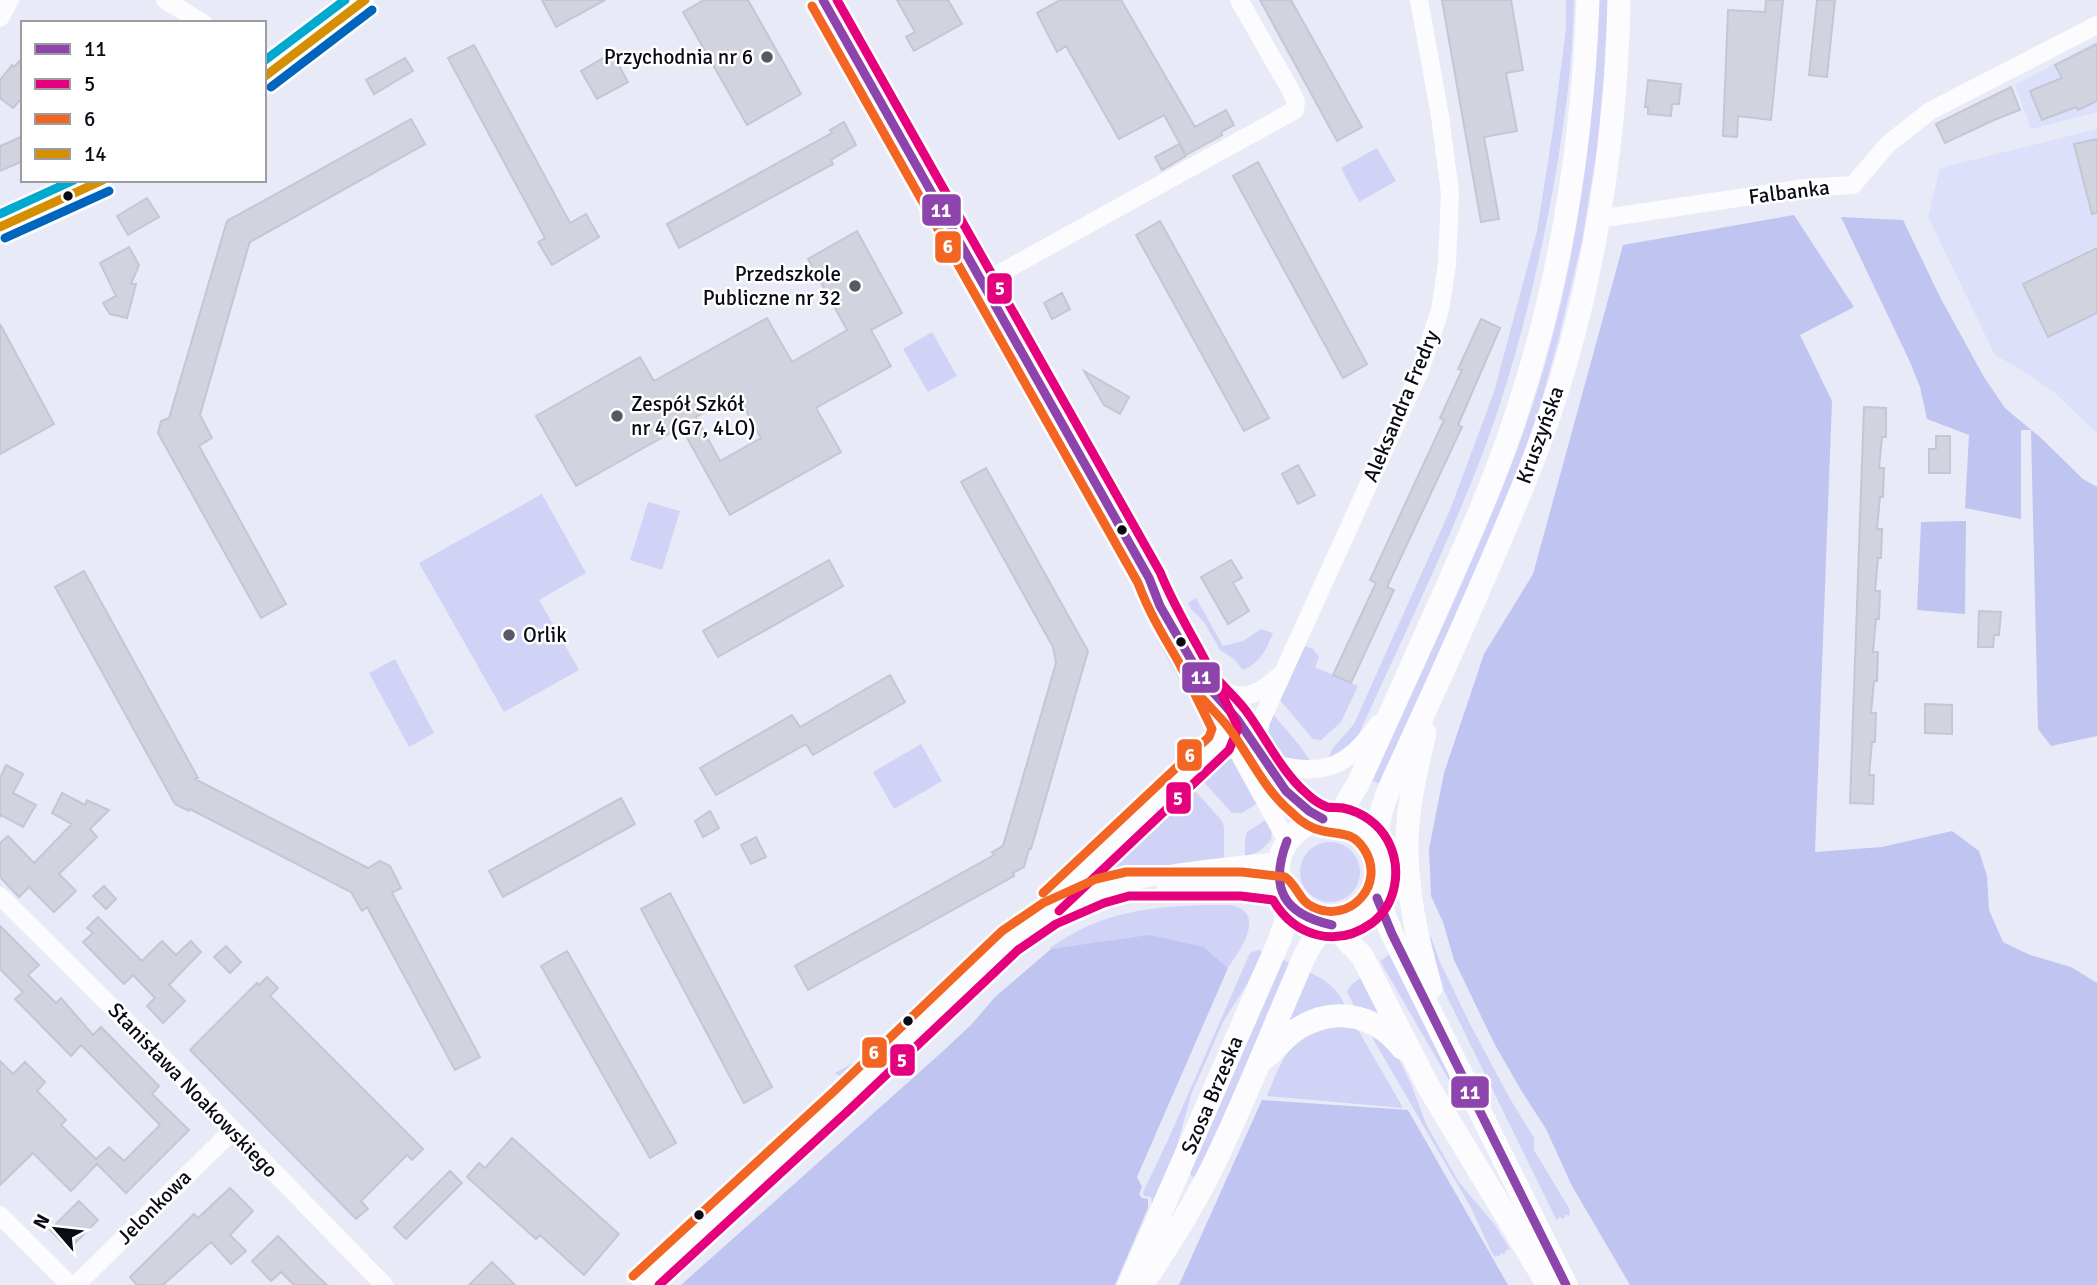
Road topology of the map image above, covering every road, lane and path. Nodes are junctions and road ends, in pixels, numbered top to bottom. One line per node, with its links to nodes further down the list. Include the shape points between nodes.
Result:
1 (10, 0): 9 (street)
2 (165, 0): 10 (street)
3 (365, 0): 12 (street)
4 (823, 0): 16 (street)
5 (1239, 0): 16 (street, via 1291,91 1295,110)
6 (1419, 0): 17 (street, Aleksandra Fredry, via 1450,193 1440,310 1420,372)
7 (1588, 0): 18 (main road, Kruszyńska, via 1574,168 1558,260 1531,368 1496,472)
8 (1619, 0): 14 (main road, Kruszyńska, via 1613,111)
9 (0, 18)
10 (201, 21)
11 (2097, 25): 14 (street, Falbanka, via 1930,111 1888,144 1853,185)
12 (269, 67)
13 (100, 182): 15 (street)
14 (1598, 219): 19 (main road, Kruszyńska, via 1569,348 1542,436)
15 (0, 227)
16 (982, 283): 20 (street)
17 (1284, 671): 20 (street, Aleksandra Fredry, via 1266,688 1250,695 1229,694); 22 (street, Aleksandra Fredry, via 1261,720)
18 (1408, 673): 22 (street, via 1366,741 1342,762 1325,769 1302,770); 23 (main road, Kruszyńska, via 1358,784)
19 (1440, 677): 24 (main road, Kruszyńska, via 1383,803); 33 (main road, via 1416,779 1408,864 1422,955)
20 (1204, 682): 21 (street); 22 (street)
21 (1225, 728): 25 (street); 31 (street, via 1212,753)
22 (1261, 754): 23 (street, via 1286,792 1308,811)
23 (1330, 819): 24 (main road, via 1358,826); 25 (main road, via 1303,826)
24 (1377, 847): 29 (main road, via 1384,873)
25 (1283, 851): 26 (street); 28 (main road, via 1278,875)
26 (1127, 884): 28 (street, via 1242,884); 31 (street, via 1074,901)
27 (0, 896): 35 (street, Stanisława Noakowskiego)
28 (1284, 896): 30 (main road, via 1301,916); 41 (main road, Szosa Brzeska, via 1285,924 1279,941)
29 (1377, 898): 30 (main road, via 1357,918); 33 (main road)
30 (1332, 925): 32 (main road, Szosa Brzeska, via 1307,953); 34 (main road, via 1362,956)
31 (1010, 940): 40 (street)
32 (1258, 1065): 34 (main road, via 1290,1034 1338,1015 1360,1018 1391,1034); 42 (main road, Szosa Brzeska, via 1210,1171)
33 (1461, 1074): 44 (main road)
34 (1429, 1088): 43 (main road)
35 (233, 1130): 38 (street, Jelonkowa); 39 (street, Stanisława Noakowskiego)
36 (0, 1215): 37 (street)
37 (70, 1285)
38 (76, 1285)
39 (384, 1285)
40 (641, 1285)
41 (1129, 1285)
42 (1142, 1285)
43 (1548, 1285)
44 (1566, 1285)

